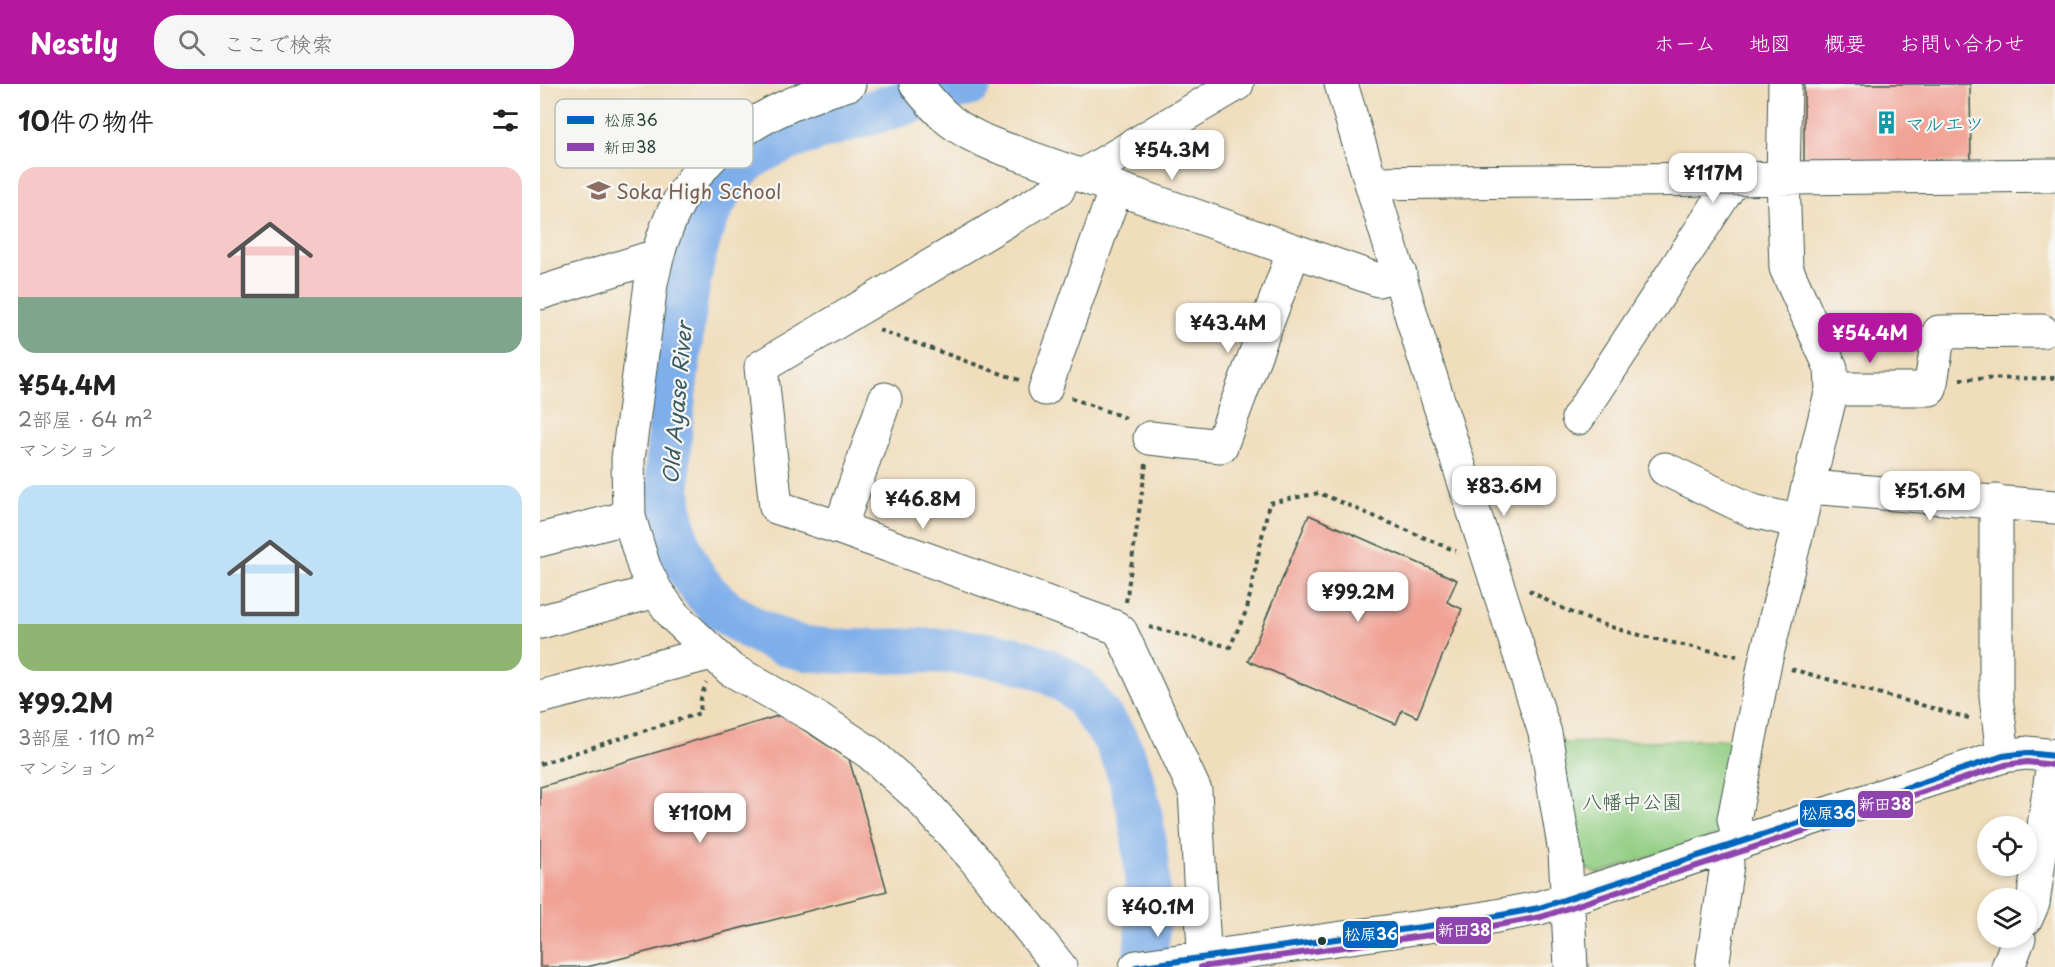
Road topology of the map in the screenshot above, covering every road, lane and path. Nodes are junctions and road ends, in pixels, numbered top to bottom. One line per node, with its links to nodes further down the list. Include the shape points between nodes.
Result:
1 (849, 84): 6 (street)
2 (916, 84): 8 (street, via 941,115 967,135)
3 (1237, 84): 8 (street)
4 (1341, 84): 12 (street)
5 (1785, 84): 11 (street)
6 (753, 122)
7 (701, 168): 15 (street, via 682,194)
8 (1074, 173): 13 (street); 18 (street, via 1058,190)
9 (2055, 175): 11 (street)
10 (1735, 178): 11 (street); 12 (street); 25 (street)
11 (1783, 179): 23 (street, via 1786,268 1831,368)
12 (1371, 183): 16 (street)
13 (1116, 188): 14 (street); 22 (street)
14 (1294, 251): 16 (street, via 1378,280); 26 (street, via 1221,446)
15 (656, 256): 17 (street); 31 (street, via 628,459)
16 (1400, 273): 45 (street, via 1545,733)
17 (540, 293)
18 (842, 317): 22 (path); 33 (street, via 761,367 776,507)
19 (2042, 331): 20 (street, via 1939,332)
20 (1930, 378): 21 (path); 23 (street, via 1930,389)
21 (2055, 378)
22 (1045, 389): 26 (path, via 1152,428)
23 (1832, 389): 28 (street)
24 (885, 399): 33 (street)
25 (1578, 418)
26 (1150, 438): 37 (path)
27 (1665, 469): 32 (street, via 1753,510)
28 (1809, 487): 29 (street); 32 (street)
29 (1996, 501): 30 (street); 40 (street, via 1996,696)
30 (2055, 507)
31 (629, 517): 34 (street); 35 (street, via 644,567)
32 (1800, 522): 43 (street, via 1764,662 1734,819)
33 (840, 528): 37 (street)
34 (540, 540)
35 (656, 591): 36 (street); 38 (street, via 674,616)
36 (540, 622)
37 (1121, 632): 47 (street, via 1195,790)
38 (714, 655): 39 (street); 42 (path, via 700,713); 48 (street, via 730,669 870,753 919,798 974,858)
39 (540, 697)
40 (2003, 756): 41 (street); 43 (street)
41 (2054, 756): 44 (street)
42 (540, 764)
43 (1733, 845): 45 (street); 51 (street)
44 (2035, 888)
45 (1569, 899): 47 (street, via 1486,918); 50 (street)
46 (2015, 948): 52 (street)
47 (1199, 960): 49 (street)
48 (1060, 967)
49 (1136, 967)
50 (1571, 967)
51 (1712, 967)
52 (2008, 967)

